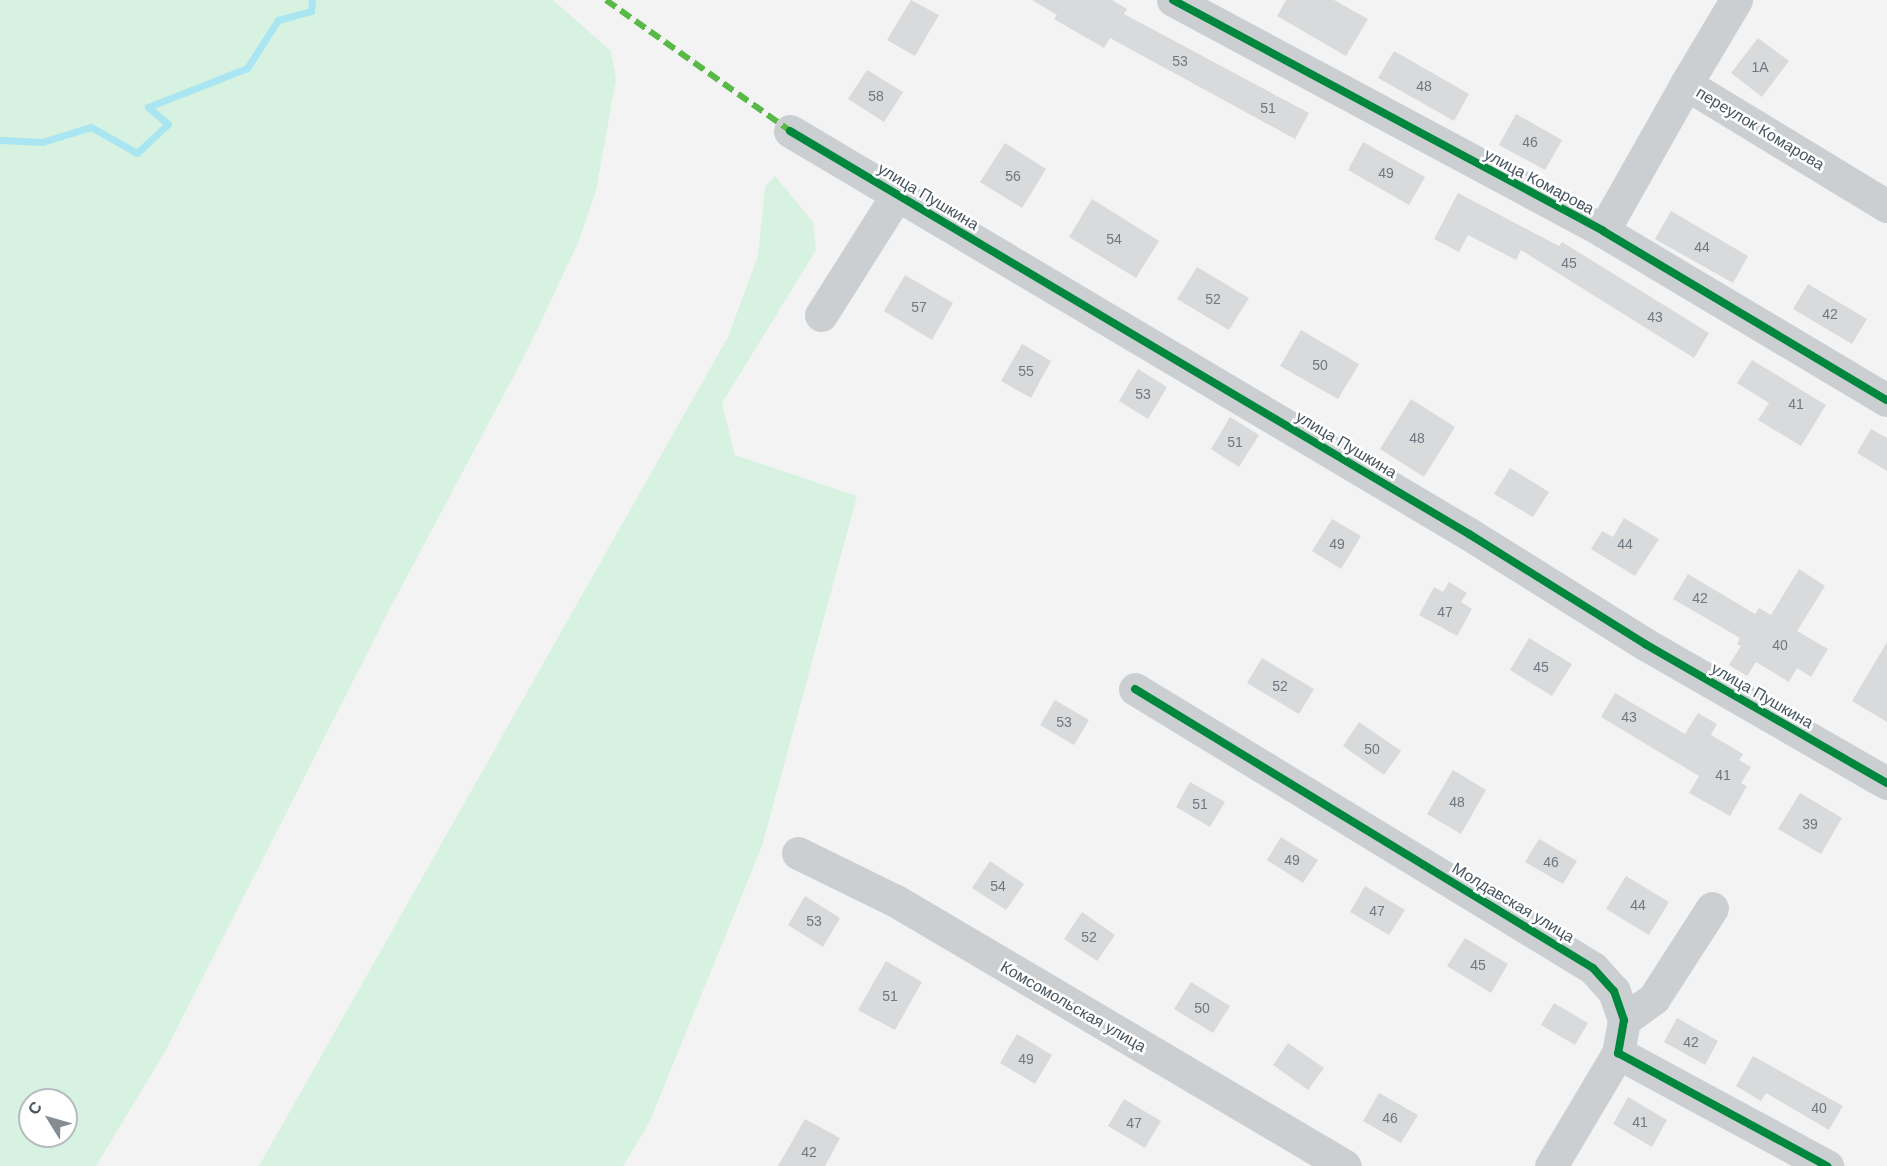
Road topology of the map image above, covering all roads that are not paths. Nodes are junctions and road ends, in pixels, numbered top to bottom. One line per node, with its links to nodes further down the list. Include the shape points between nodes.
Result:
1 (1173, 0): 7 (street, улица Комарова)
2 (1736, 0): 3 (street, переулок Комарова)
3 (1686, 84): 6 (street, переулок Комарова); 7 (street)
4 (790, 131): 5 (street, улица Пушкина)
5 (897, 195): 8 (street); 11 (street, улица Пушкина, via 1459,528 1645,644)
6 (1887, 206)
7 (1603, 231): 9 (street, улица Комарова)
8 (821, 315)
9 (1887, 400)
10 (1135, 688): 14 (street, Молдавская улица, via 1593,968 1614,991)
11 (1887, 783)
12 (798, 853): 16 (street, Комсомольская улица, via 896,901)
13 (1712, 908): 14 (street, via 1654,998)
14 (1624, 1020): 15 (street, Молдавская улица)
15 (1618, 1053): 17 (street); 18 (street)
16 (1345, 1166)
17 (1551, 1166)
18 (1827, 1166)

